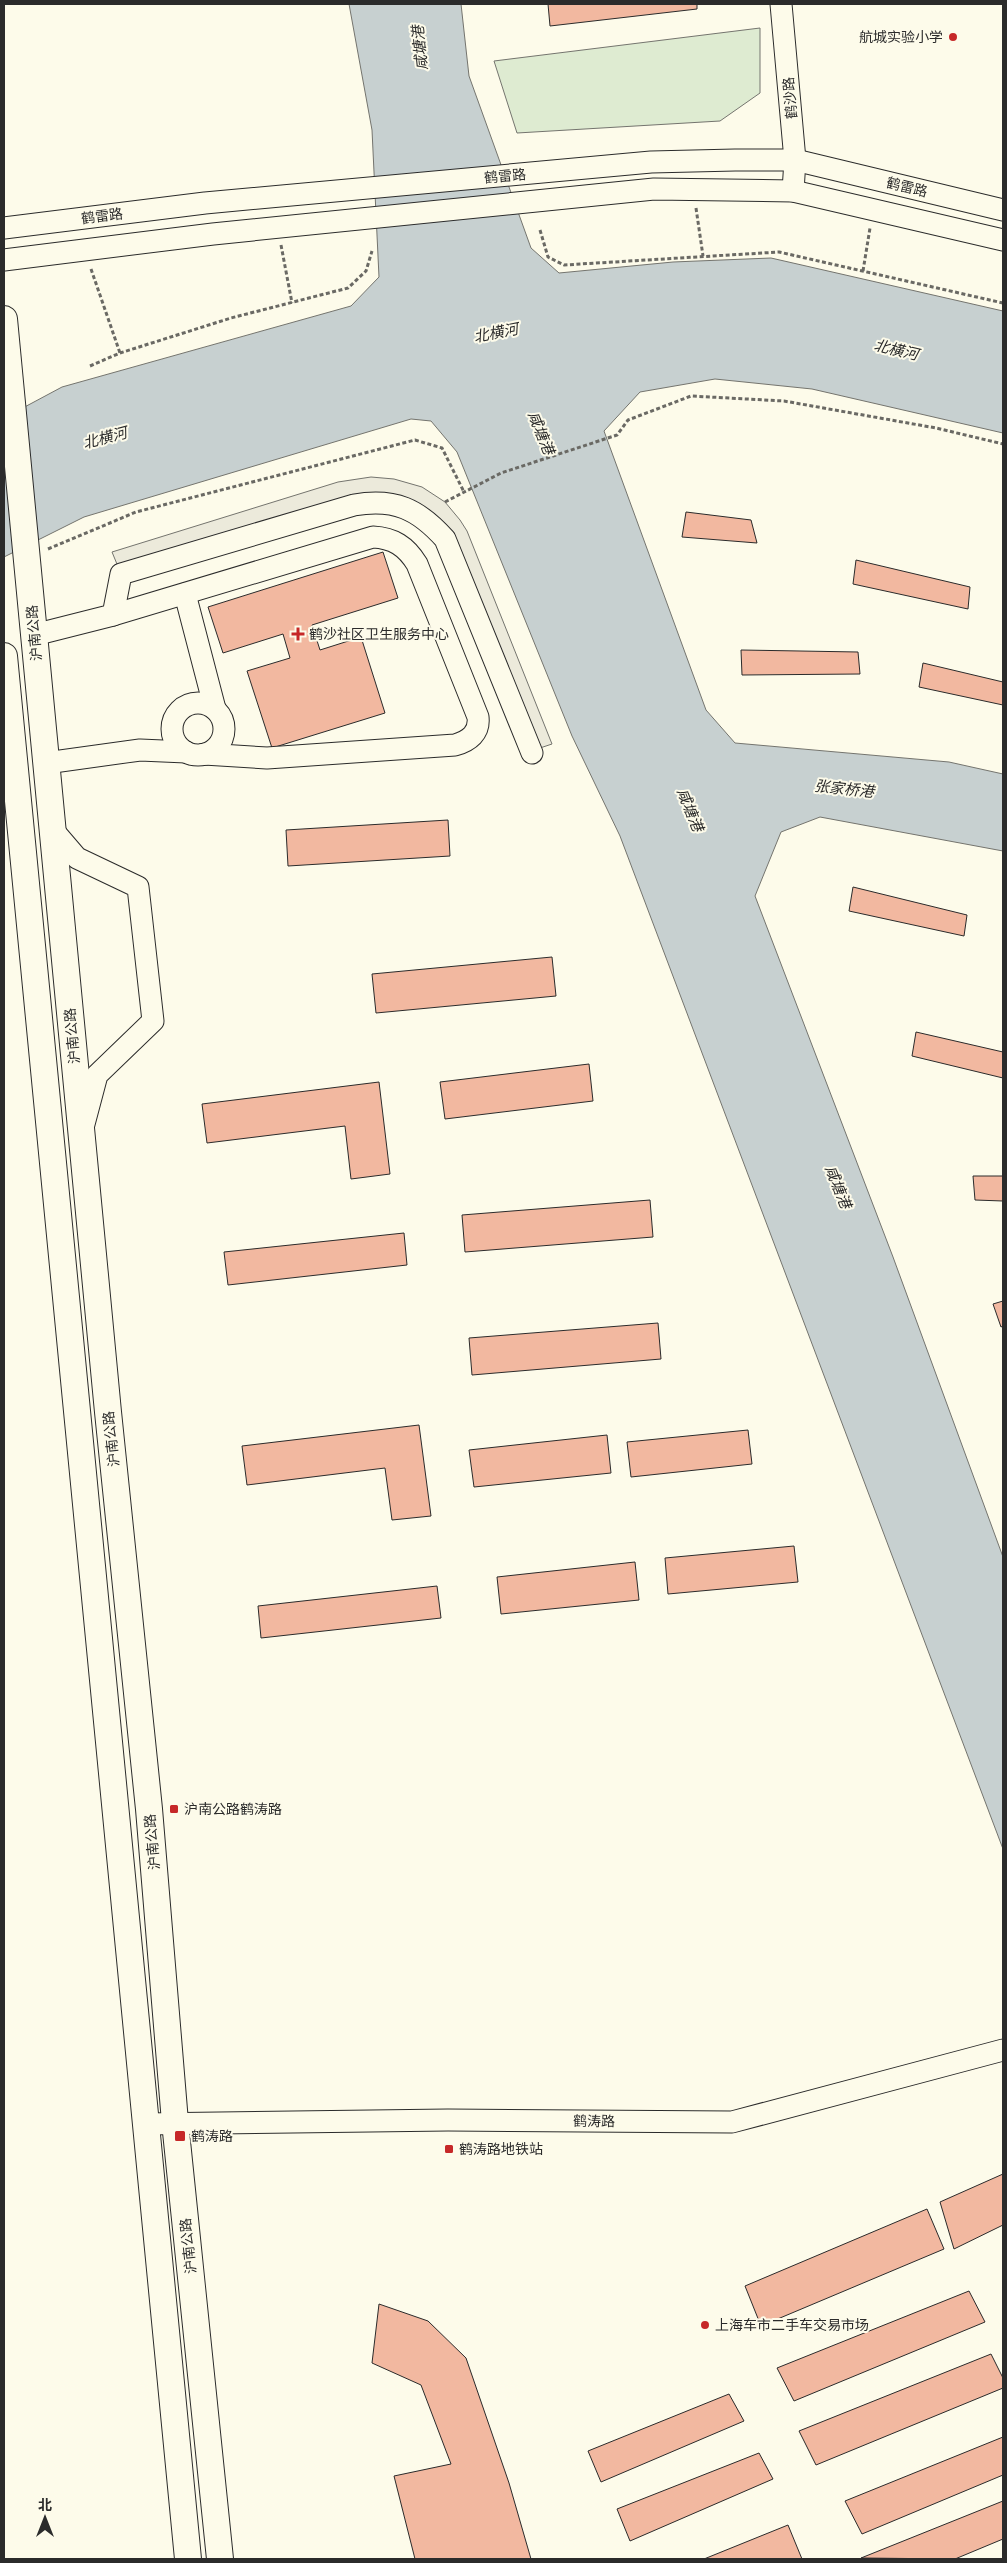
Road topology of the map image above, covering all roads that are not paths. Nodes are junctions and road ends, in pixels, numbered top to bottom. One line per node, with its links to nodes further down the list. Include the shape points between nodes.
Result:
1 (781, 4): 2 (street, 鹤沙路)
2 (795, 160): 3 (street, 鹤沙路); 4 (street, 鹤雷路); 5 (street, 鹤雷路, via 651,162 205,203)
3 (793, 192): 6 (street, 鹤雷路); 7 (street, 鹤雷路, via 654,189 213,234)
4 (1003, 210)
5 (4, 228)
6 (1003, 240)
7 (4, 260)
8 (4, 319): 11 (main road, 沪南公路)
9 (185, 594): 10 (street); 13 (street); 14 (street, via 373,537 387,538 398,543 417,564 479,724 472,737 455,745 267,758)
10 (113, 616): 11 (street); 15 (street, via 121,574 354,505 370,502 403,507 420,514 445,538)
11 (34, 635): 16 (main road, 沪南公路)
12 (4, 656): 21 (main road)
13 (215, 709): 14 (street, via 224,723 222,739 212,751); 14 (street, via 200,703 184,707 178,713 172,730 174,739)
14 (195, 753): 16 (street, via 140,750)
15 (532, 753)
16 (46, 762): 17 (main road, 沪南公路)
17 (52, 830): 18 (main road, 沪南公路); 18 (street, via 77,858 138,887 153,1021 97,1075)
18 (82, 1134): 20 (main road, 沪南公路, via 149,1809)
19 (1003, 2050): 20 (street, 鹤涛路, via 732,2122)
20 (175, 2122): 21 (street, 鹤涛路); 23 (main road, 沪南公路)
21 (145, 2124): 22 (main road)
22 (188, 2559)
23 (220, 2559)

